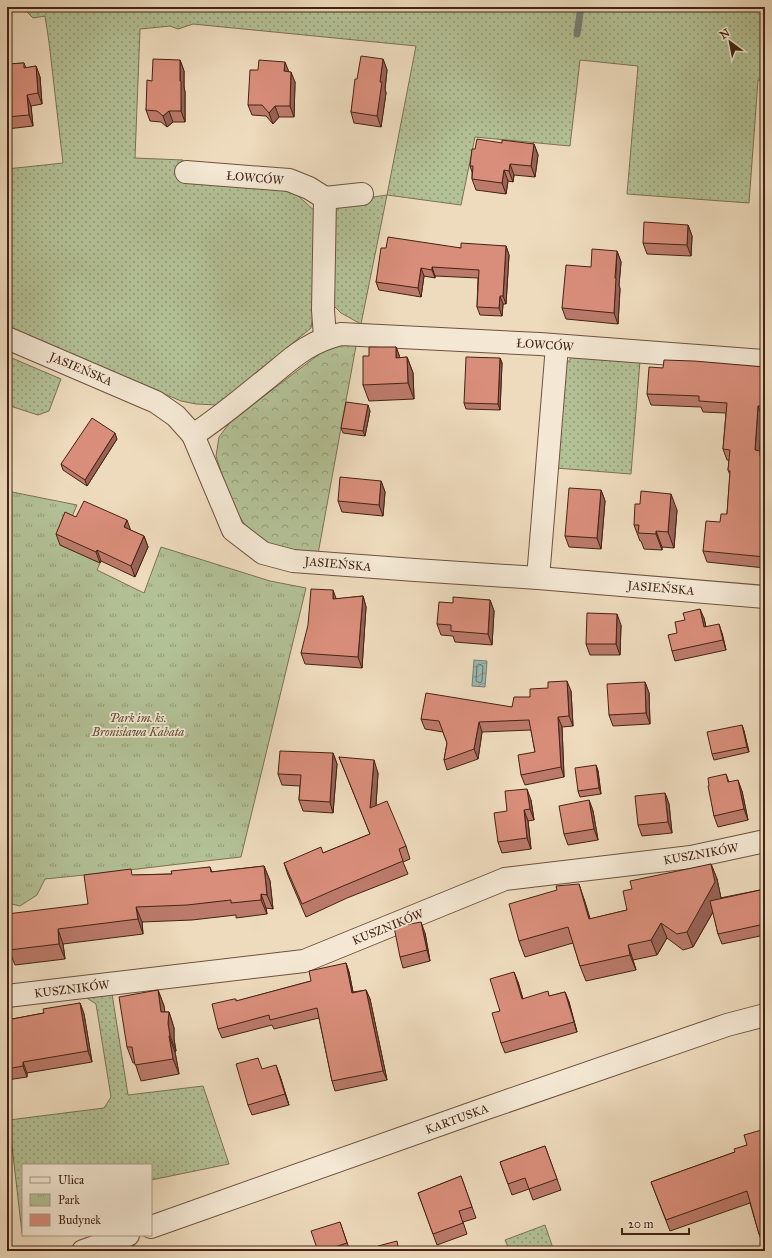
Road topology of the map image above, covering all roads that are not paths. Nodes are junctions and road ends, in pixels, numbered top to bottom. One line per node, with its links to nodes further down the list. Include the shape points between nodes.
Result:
1 (186, 172): 3 (street, ŁOWCÓW, via 289,180)
2 (362, 194): 3 (street)
3 (325, 198): 4 (street, via 322,310)
4 (325, 337): 6 (street, ŁOWCÓW, via 358,334); 8 (street, ŁOWCÓW, via 306,347 217,419)
5 (7, 338): 8 (street, JASIEŃSKA, via 156,402 176,416)
6 (557, 346): 7 (street, ŁOWCÓW); 9 (street)
7 (765, 361)
8 (193, 435): 9 (street, JASIEŃSKA, via 233,530 263,553 293,561)
9 (538, 578): 10 (street, JASIEŃSKA)
10 (765, 597)
11 (765, 841): 12 (street, KUSZNIKÓW, via 691,858 505,879 304,961)
12 (7, 996)
13 (765, 1015): 14 (street, KARTUSKA, via 727,1025)
14 (152, 1227)
15 (125, 1236): 16 (street)
16 (83, 1251)

